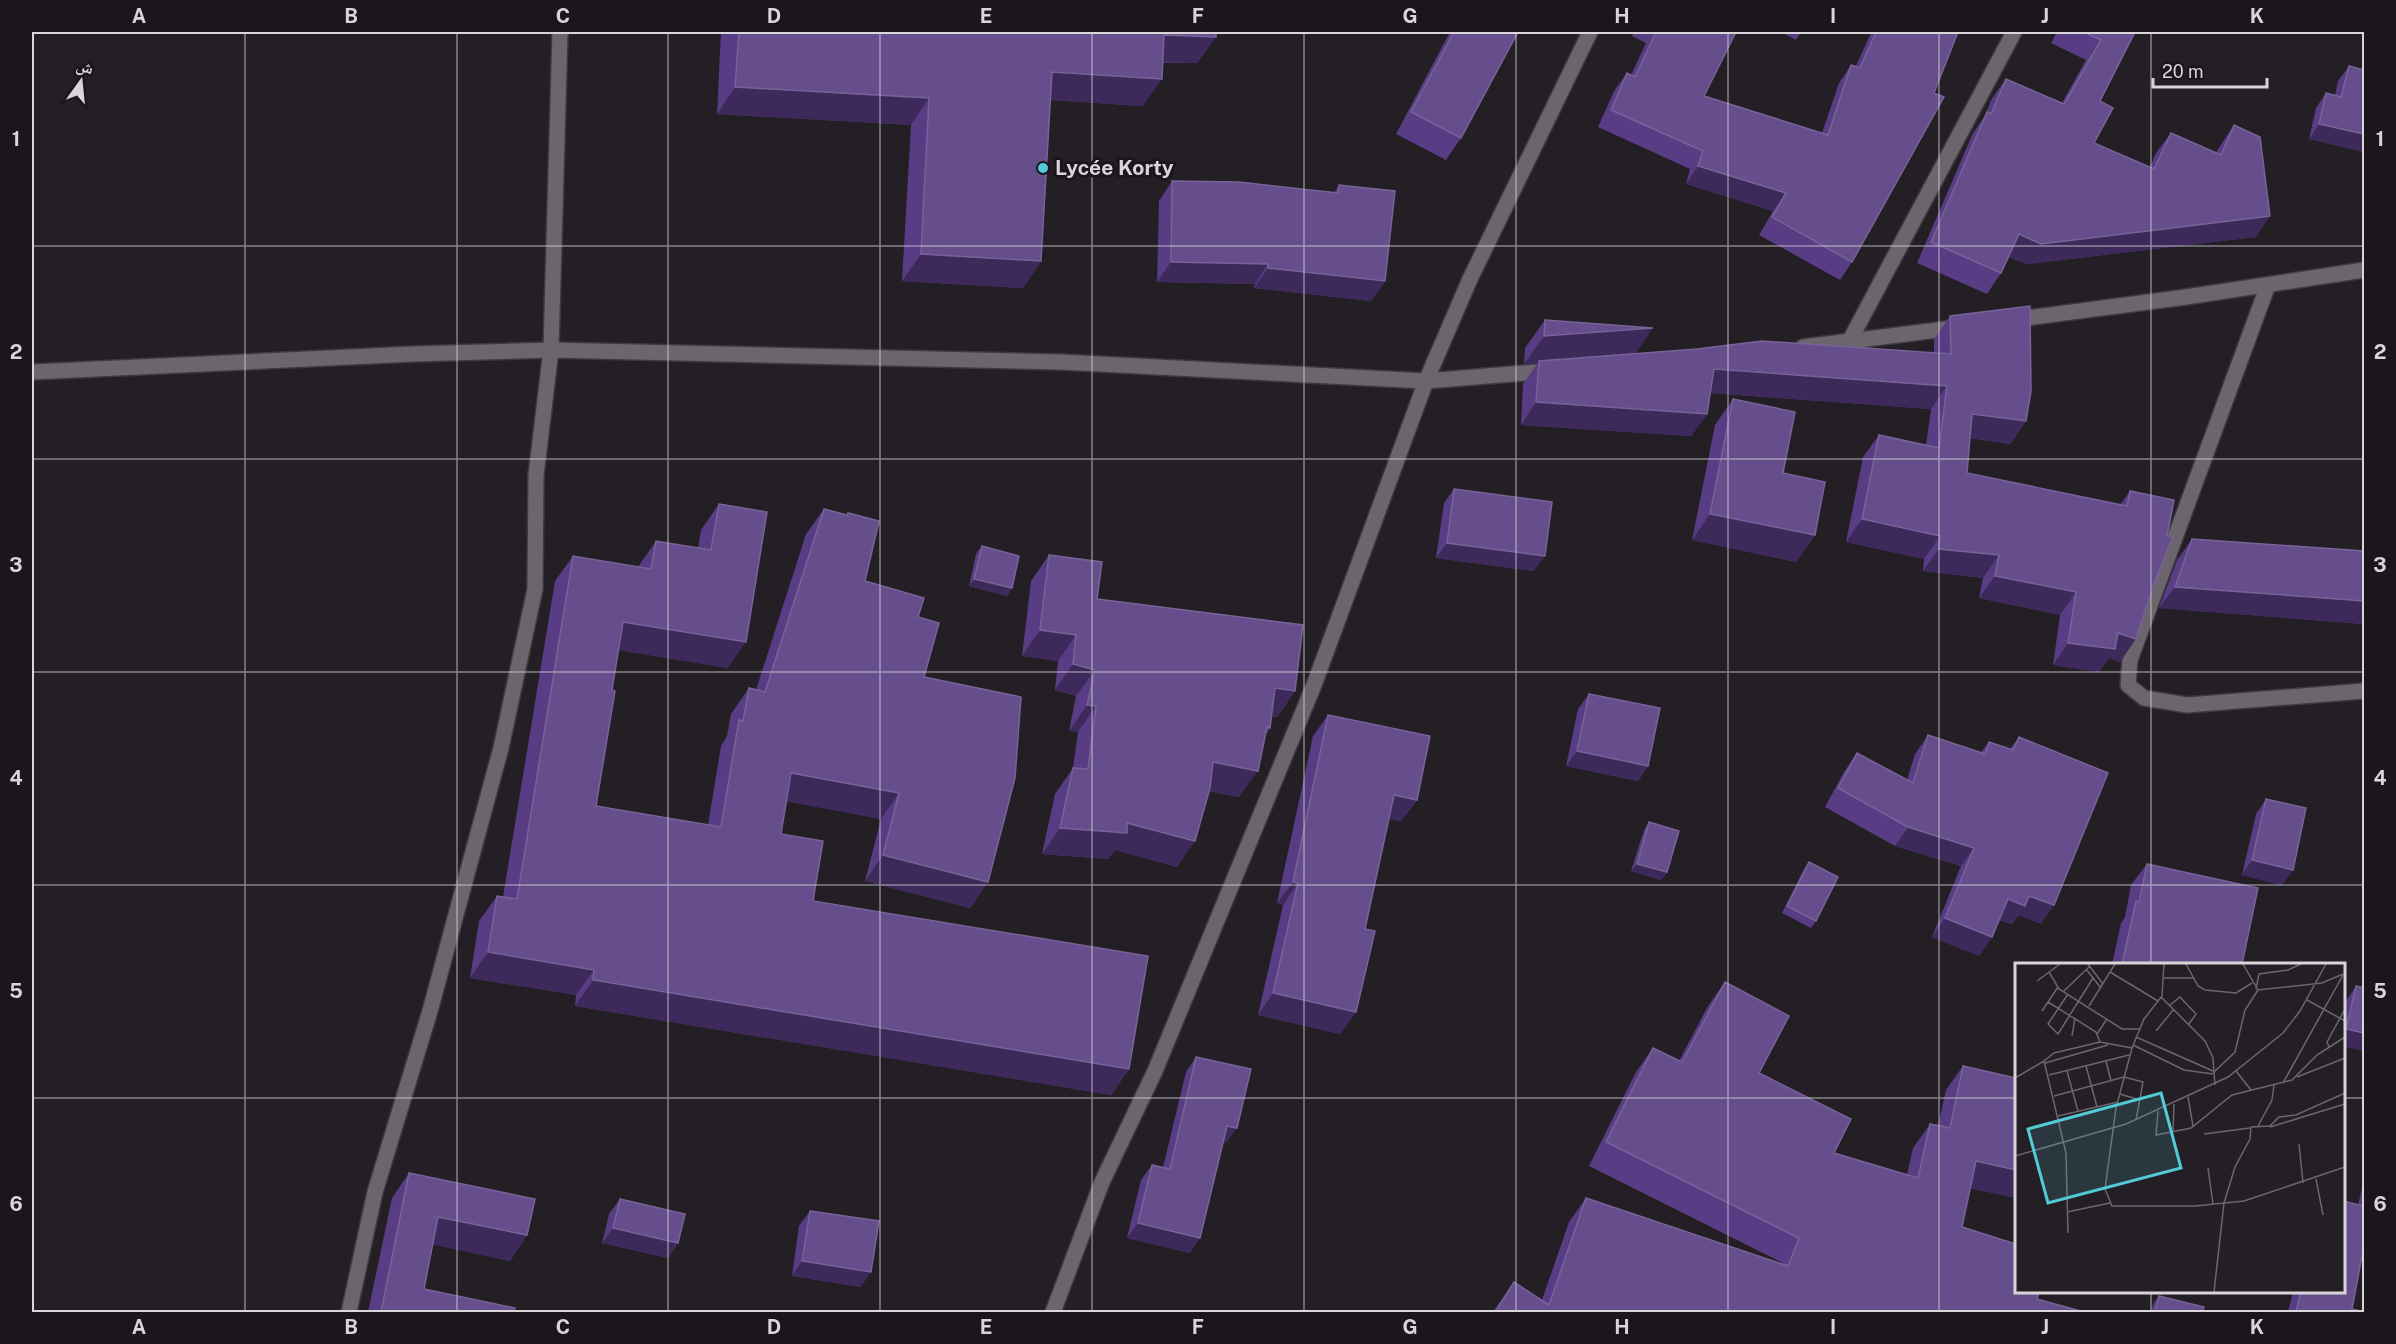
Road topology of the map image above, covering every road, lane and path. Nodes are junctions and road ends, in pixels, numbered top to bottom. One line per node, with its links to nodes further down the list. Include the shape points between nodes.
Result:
1 (560, 32): 10 (street)
2 (1590, 32): 13 (street, via 1470,279)
3 (2014, 32): 8 (street)
4 (2364, 270): 5 (street)
5 (2268, 285): 6 (street); 14 (street, via 2130,660 2128,685 2144,698 2187,705)
6 (2000, 322)
7 (1977, 325): 8 (street)
8 (1849, 342): 9 (street)
9 (1793, 348)
10 (550, 350): 12 (street); 13 (street, via 1061,362); 15 (street, via 536,475 535,589 501,748 430,1011 375,1192)
11 (1565, 370): 13 (street)
12 (32, 372)
13 (1426, 381): 16 (street, via 1310,695 1155,1071 1102,1182)
14 (2364, 691)
15 (349, 1312)
16 (1053, 1312)

